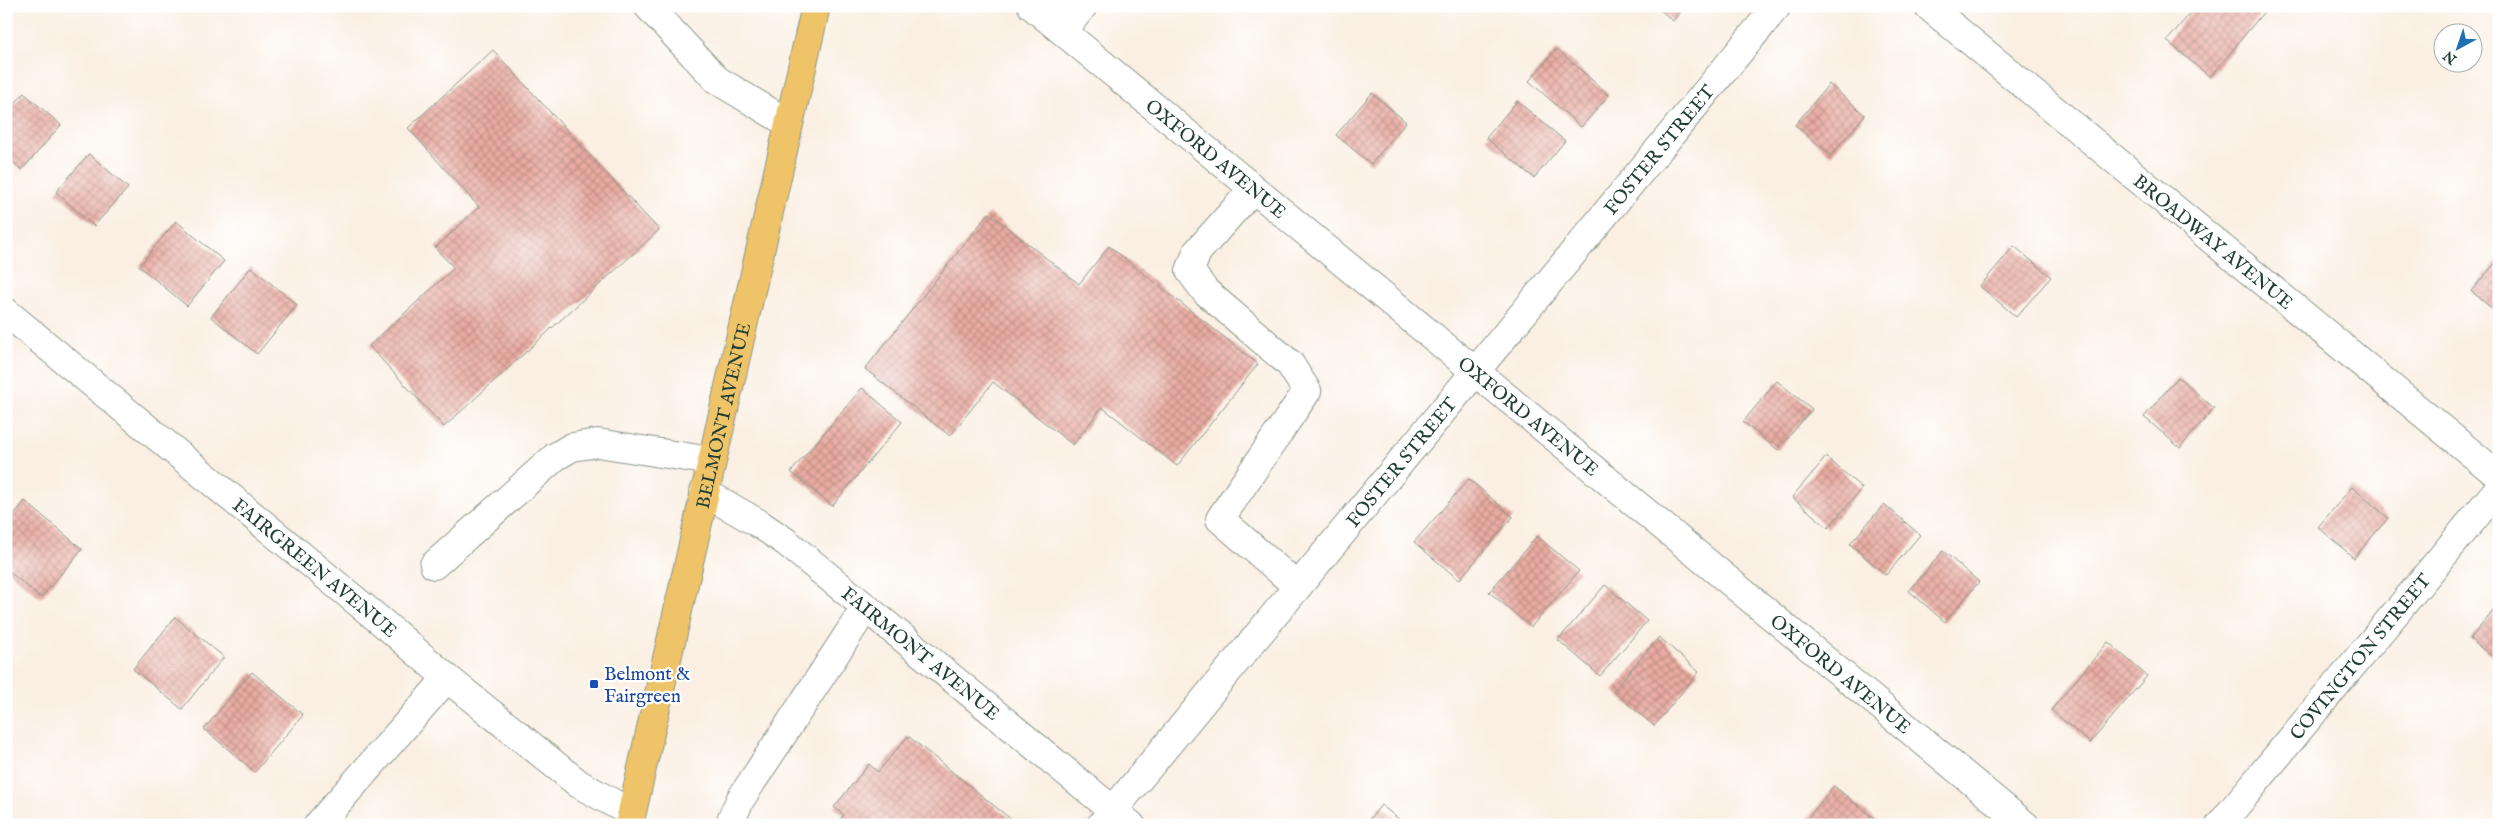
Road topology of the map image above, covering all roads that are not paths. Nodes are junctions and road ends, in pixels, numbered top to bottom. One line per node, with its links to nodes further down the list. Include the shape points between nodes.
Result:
1 (648, 6): 8 (street, via 717,80)
2 (816, 6): 8 (main road, BELMONT AVENUE)
3 (1032, 6): 7 (street, OXFORD AVENUE)
4 (1083, 6): 7 (street)
5 (1777, 6): 11 (street, FOSTER STREET)
6 (1928, 6): 13 (street, BROADWAY AVENUE)
7 (1063, 31): 9 (street, OXFORD AVENUE)
8 (788, 123): 12 (main road, BELMONT AVENUE)
9 (1253, 189): 11 (street, OXFORD AVENUE); 17 (street, via 1197,252 1190,271 1205,291 1290,364 1307,391 1220,519)
10 (6, 312): 19 (street, FAIRGREEN AVENUE)
11 (1475, 372): 17 (street, FOSTER STREET); 24 (street, OXFORD AVENUE)
12 (712, 461): 15 (main road, BELMONT AVENUE); 16 (street, via 598,443 572,447 555,457)
13 (2499, 476)
14 (2499, 488): 25 (street, COVINGTON STREET)
15 (704, 492): 18 (street, FAIRMONT AVENUE, via 786,542); 20 (main road, BELMONT AVENUE)
16 (434, 565)
17 (1297, 586): 21 (street, FOSTER STREET)
18 (866, 607): 21 (street, FAIRMONT AVENUE); 23 (street, via 740,800)
19 (447, 678): 20 (street, FAIRGREEN AVENUE, via 580,784); 22 (street)
20 (630, 819)
21 (1115, 820)
22 (318, 825)
23 (729, 825)
24 (2025, 825)
25 (2220, 825)

